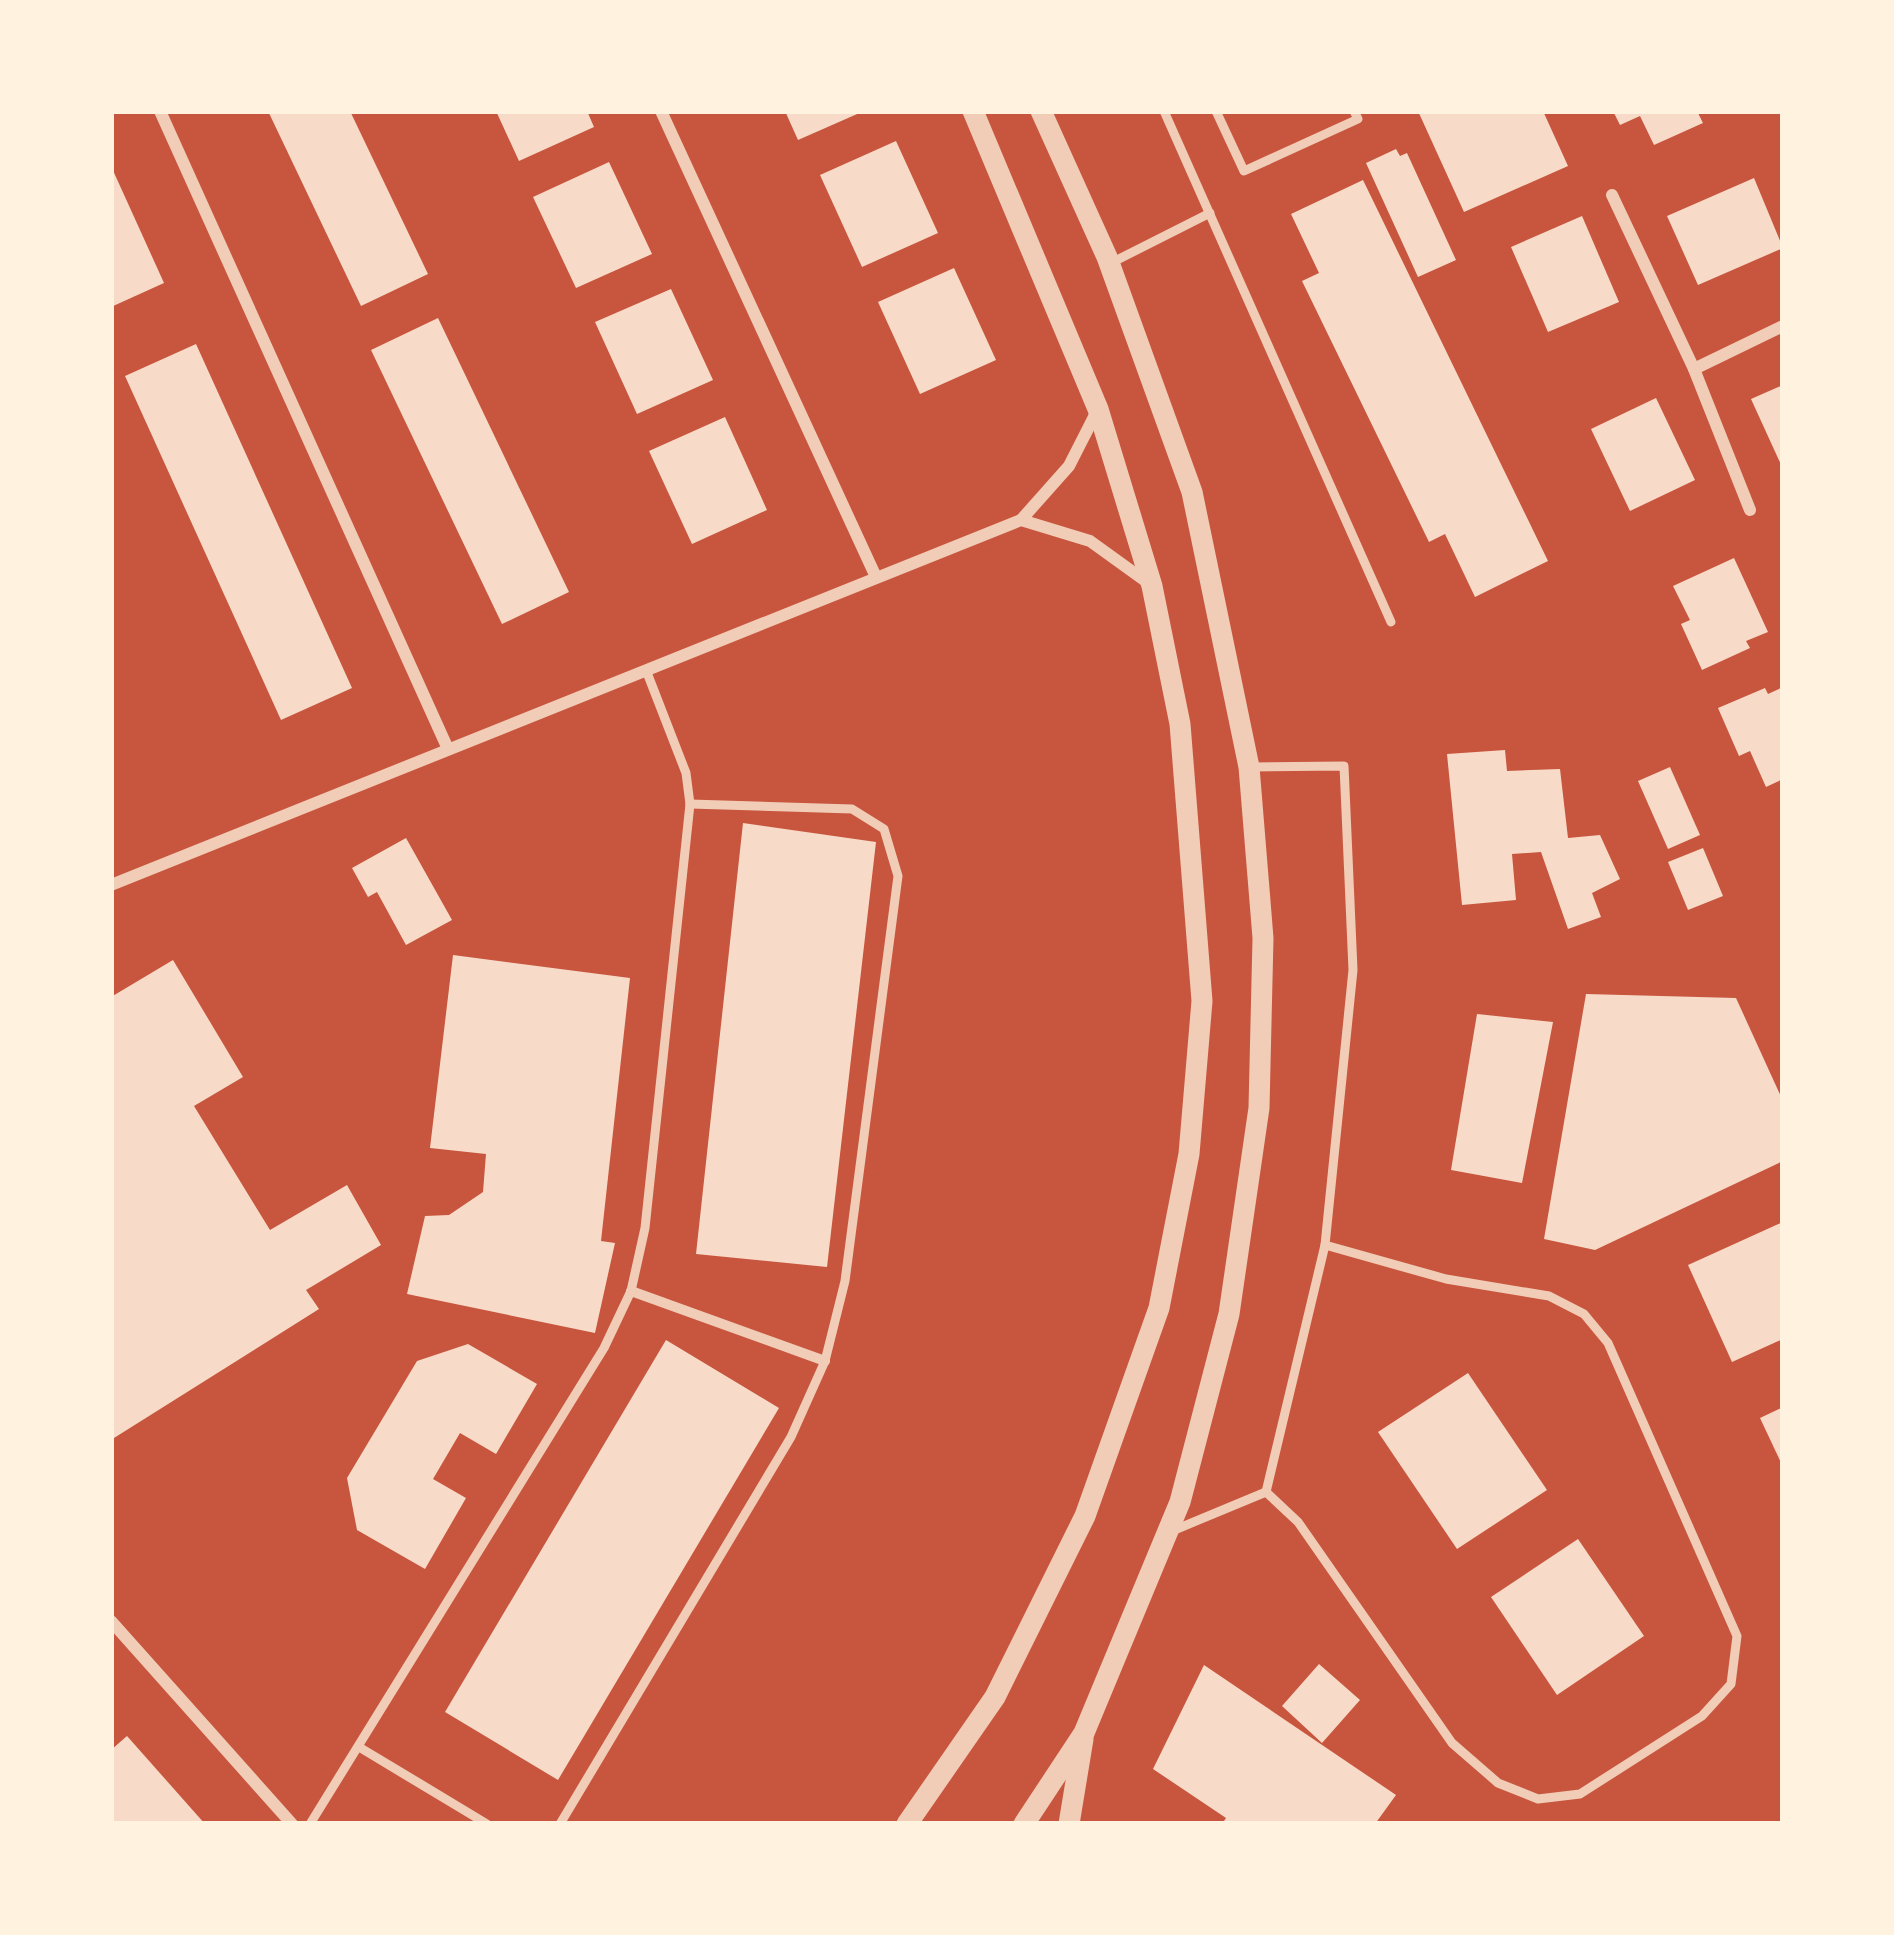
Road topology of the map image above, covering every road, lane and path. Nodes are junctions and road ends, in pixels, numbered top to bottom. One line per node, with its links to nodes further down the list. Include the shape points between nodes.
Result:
1 (160, 111): 20 (street)
2 (661, 111): 16 (street)
3 (973, 111): 13 (street)
4 (1041, 111): 10 (street)
5 (1164, 111): 9 (lane)
6 (1216, 111): 7 (lane, via 1244,171 1358,119)
7 (1354, 111)
8 (1612, 194): 12 (street)
9 (1210, 213): 10 (lane); 18 (lane)
10 (1109, 264): 21 (street, via 1192,492)
11 (1783, 326): 12 (street)
12 (1694, 369): 14 (street)
13 (1098, 409): 15 (street, via 1069,466); 17 (street)
14 (1750, 510)
15 (1021, 520): 16 (street); 17 (street, via 1090,541)
16 (875, 578): 19 (street)
17 (1152, 586): 32 (street, via 1180,724 1202,1001 1189,1154 1159,1308 1085,1516 995,1697)
18 (1391, 622)
19 (646, 670): 20 (street); 22 (lane)
20 (448, 749): 23 (street)
21 (1249, 767): 24 (lane, via 1344,766 1353,970); 28 (street, via 1263,938 1259,1108 1229,1314)
22 (690, 804): 25 (lane, via 645,1228); 26 (lane, via 853,808 884,829 898,876 845,1281)
23 (111, 885)
24 (1325, 1245): 27 (lane); 27 (lane, via 1446,1279 1550,1296 1584,1314 1608,1343 1737,1636 1731,1684 1702,1716 1580,1794 1538,1799 1498,1783 1451,1743 1298,1522)
25 (631, 1291): 26 (street); 31 (lane, via 604,1348)
26 (825, 1361): 36 (lane, via 791,1437)
27 (1266, 1492): 28 (lane)
28 (1167, 1533): 30 (street)
29 (111, 1621): 33 (street)
30 (1084, 1732): 37 (street); 38 (street)
31 (359, 1747): 34 (lane); 35 (lane)
32 (908, 1823)
33 (292, 1824)
34 (310, 1824)
35 (487, 1824)
36 (560, 1824)
37 (1024, 1824)
38 (1069, 1824)

